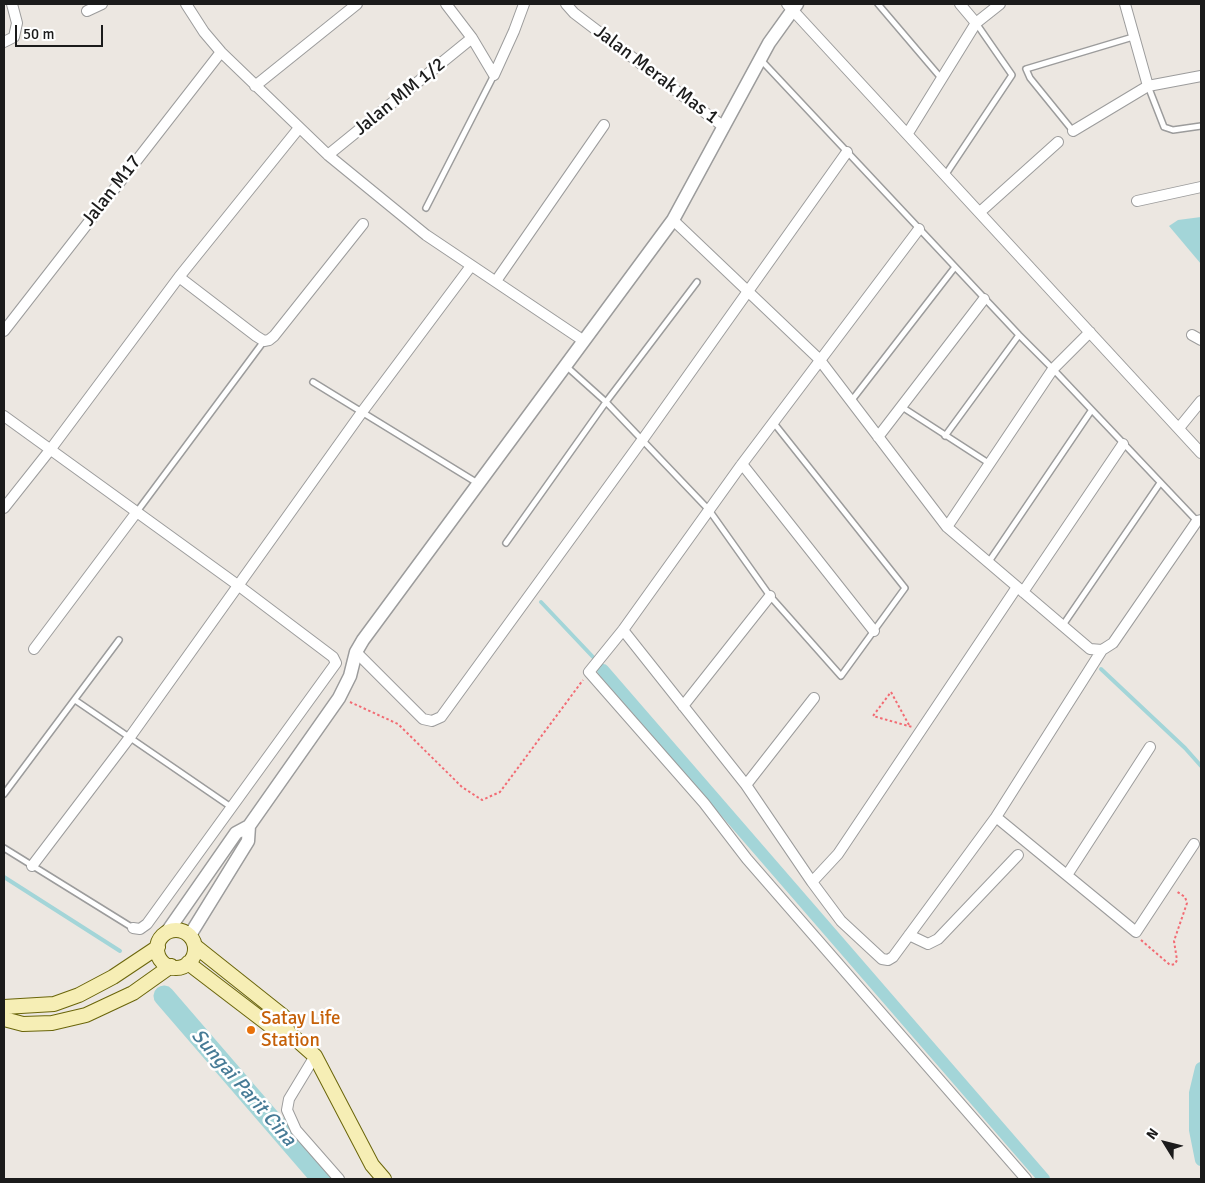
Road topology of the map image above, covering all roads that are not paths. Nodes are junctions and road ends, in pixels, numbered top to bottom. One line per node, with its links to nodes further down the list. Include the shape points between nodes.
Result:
1 (12, 4): 17 (street, via 17,23 14,37)
2 (102, 4): 13 (street)
3 (357, 4): 23 (street)
4 (446, 4): 16 (street)
5 (524, 4): 20 (street)
6 (566, 4): 27 (street, Jalan Merak Mas 1)
7 (878, 4): 22 (lane)
8 (960, 4): 14 (street)
9 (1000, 4): 14 (street)
10 (1125, 4): 15 (street)
11 (190, 5): 18 (street)
12 (792, 6): 19 (street); 30 (street)
13 (87, 11)
14 (976, 23): 22 (street); 34 (lane, via 1012,75)
15 (1133, 37): 24 (street); 29 (lane, via 1026,69)
16 (472, 38): 20 (street); 33 (street, Jalan MM 1/2)
17 (4, 42)
18 (221, 52): 23 (street); 49 (street, Jalan M17)
19 (760, 60): 27 (street); 32 (lane)
20 (494, 75): 37 (lane)
21 (1201, 76): 24 (street)
22 (942, 78): 30 (street)
23 (254, 86): 28 (street)
24 (1148, 86): 26 (lane, via 1164,127 1173,130); 29 (street)
25 (604, 124): 45 (street)
26 (1201, 126)
27 (724, 127): 39 (street)
28 (299, 128): 33 (street); 44 (street)
29 (1073, 131)
30 (908, 133): 34 (street)
31 (1058, 142): 38 (street)
32 (847, 152): 41 (lane); 47 (street)
33 (328, 155): 42 (street, via 399,214)
34 (946, 174): 38 (street)
35 (1201, 187): 36 (street)
36 (1137, 201)
37 (426, 208)
38 (980, 212): 50 (street)
39 (673, 220): 47 (street); 53 (street)
40 (363, 224): 52 (street, via 274,336)
41 (918, 229): 43 (lane); 54 (street)
42 (471, 266): 45 (street); 62 (street)
43 (955, 267): 48 (lane); 58 (lane)
44 (179, 277): 52 (street); 71 (street)
45 (496, 281): 53 (street)
46 (697, 282): 60 (lane)
47 (748, 292): 54 (street); 69 (street)
48 (984, 299): 51 (lane); 61 (street)
49 (4, 331)
50 (1090, 332): 56 (street); 66 (street)
51 (1019, 335): 56 (lane); 67 (lane)
52 (264, 341): 79 (lane)
53 (584, 342): 55 (street)
54 (819, 360): 58 (street); 65 (street)
55 (566, 366): 60 (lane); 76 (street)
56 (1053, 369): 63 (lane); 74 (street)
57 (313, 382): 62 (lane)
58 (852, 400): 68 (street)
59 (1201, 401): 66 (street)
60 (606, 402): 69 (lane); 82 (lane)
61 (902, 407): 67 (lane); 68 (street)
62 (362, 412): 76 (lane); 84 (street)
63 (1091, 412): 70 (lane); 83 (lane)
64 (4, 416): 71 (street)
65 (773, 422): 73 (street); 89 (lane, via 905,588)
66 (1179, 428): 72 (street)
67 (945, 436): 74 (lane)
68 (878, 437): 81 (street)
69 (643, 439): 78 (lane); 93 (street, via 441,717 432,721 423,719)
70 (1123, 444): 75 (lane); 85 (street)
71 (50, 450): 77 (street); 79 (street)
72 (1201, 452)
73 (742, 464): 78 (street); 89 (street)
74 (990, 465): 81 (street)
75 (1160, 483): 80 (lane); 87 (lane)
76 (479, 484): 93 (street)
77 (4, 508)
78 (709, 510): 86 (lane); 88 (street)
79 (136, 513): 84 (street); 91 (street)
80 (1199, 520): 92 (street, via 1113,643)
81 (947, 527): 83 (street)
82 (506, 543)
83 (988, 563): 85 (street)
84 (239, 586): 97 (street); 101 (street, via 333,657 336,663)
85 (1020, 590): 87 (street); 109 (street, via 838,854)
86 (770, 596): 89 (lane, via 840,676); 96 (street)
87 (1062, 625): 92 (street, via 1090,648)
88 (623, 630): 96 (street); 123 (street, via 589,672)
89 (874, 631)
90 (119, 640): 95 (lane)
91 (34, 649)
92 (1102, 650): 102 (street)
93 (356, 652): 103 (street, via 350,676 339,698)
94 (814, 698): 99 (street)
95 (75, 700): 97 (lane); 100 (lane)
96 (683, 706): 99 (street)
97 (130, 737): 101 (lane); 107 (street)
98 (1150, 747): 108 (street)
99 (746, 785): 109 (street)
100 (4, 794)
101 (232, 808): 110 (street, via 147,924 140,929)
102 (996, 816): 108 (street); 112 (street)
103 (249, 826): 111 (street, via 236,833); 113 (street, via 248,840)
104 (1194, 844): 108 (street, via 1136,932)
105 (4, 848): 107 (lane)
106 (1018, 855): 112 (street, via 938,939 928,944)
107 (32, 866): 110 (lane)
108 (1067, 875)
109 (812, 882): 112 (street, via 841,920 882,959 893,957)
110 (133, 928)
111 (168, 932): 113 (main road, via 179,930); 114 (main road)
112 (909, 935)
113 (193, 941): 115 (main road, via 192,958); 119 (main road, via 283,1016)
114 (158, 947): 116 (main road, via 161,959); 117 (main road, via 79,995 54,1004)
115 (188, 963): 116 (main road); 119 (main road, via 273,1028)
116 (171, 966): 118 (main road, via 133,993 86,1016 52,1023 24,1024)
117 (4, 1006)
118 (4, 1020)
119 (288, 1032): 120 (main road)
120 (315, 1056): 121 (street, via 289,1099 287,1110 296,1130); 122 (main road, via 372,1165)
121 (339, 1179)
122 (384, 1179)
123 (1026, 1179)

